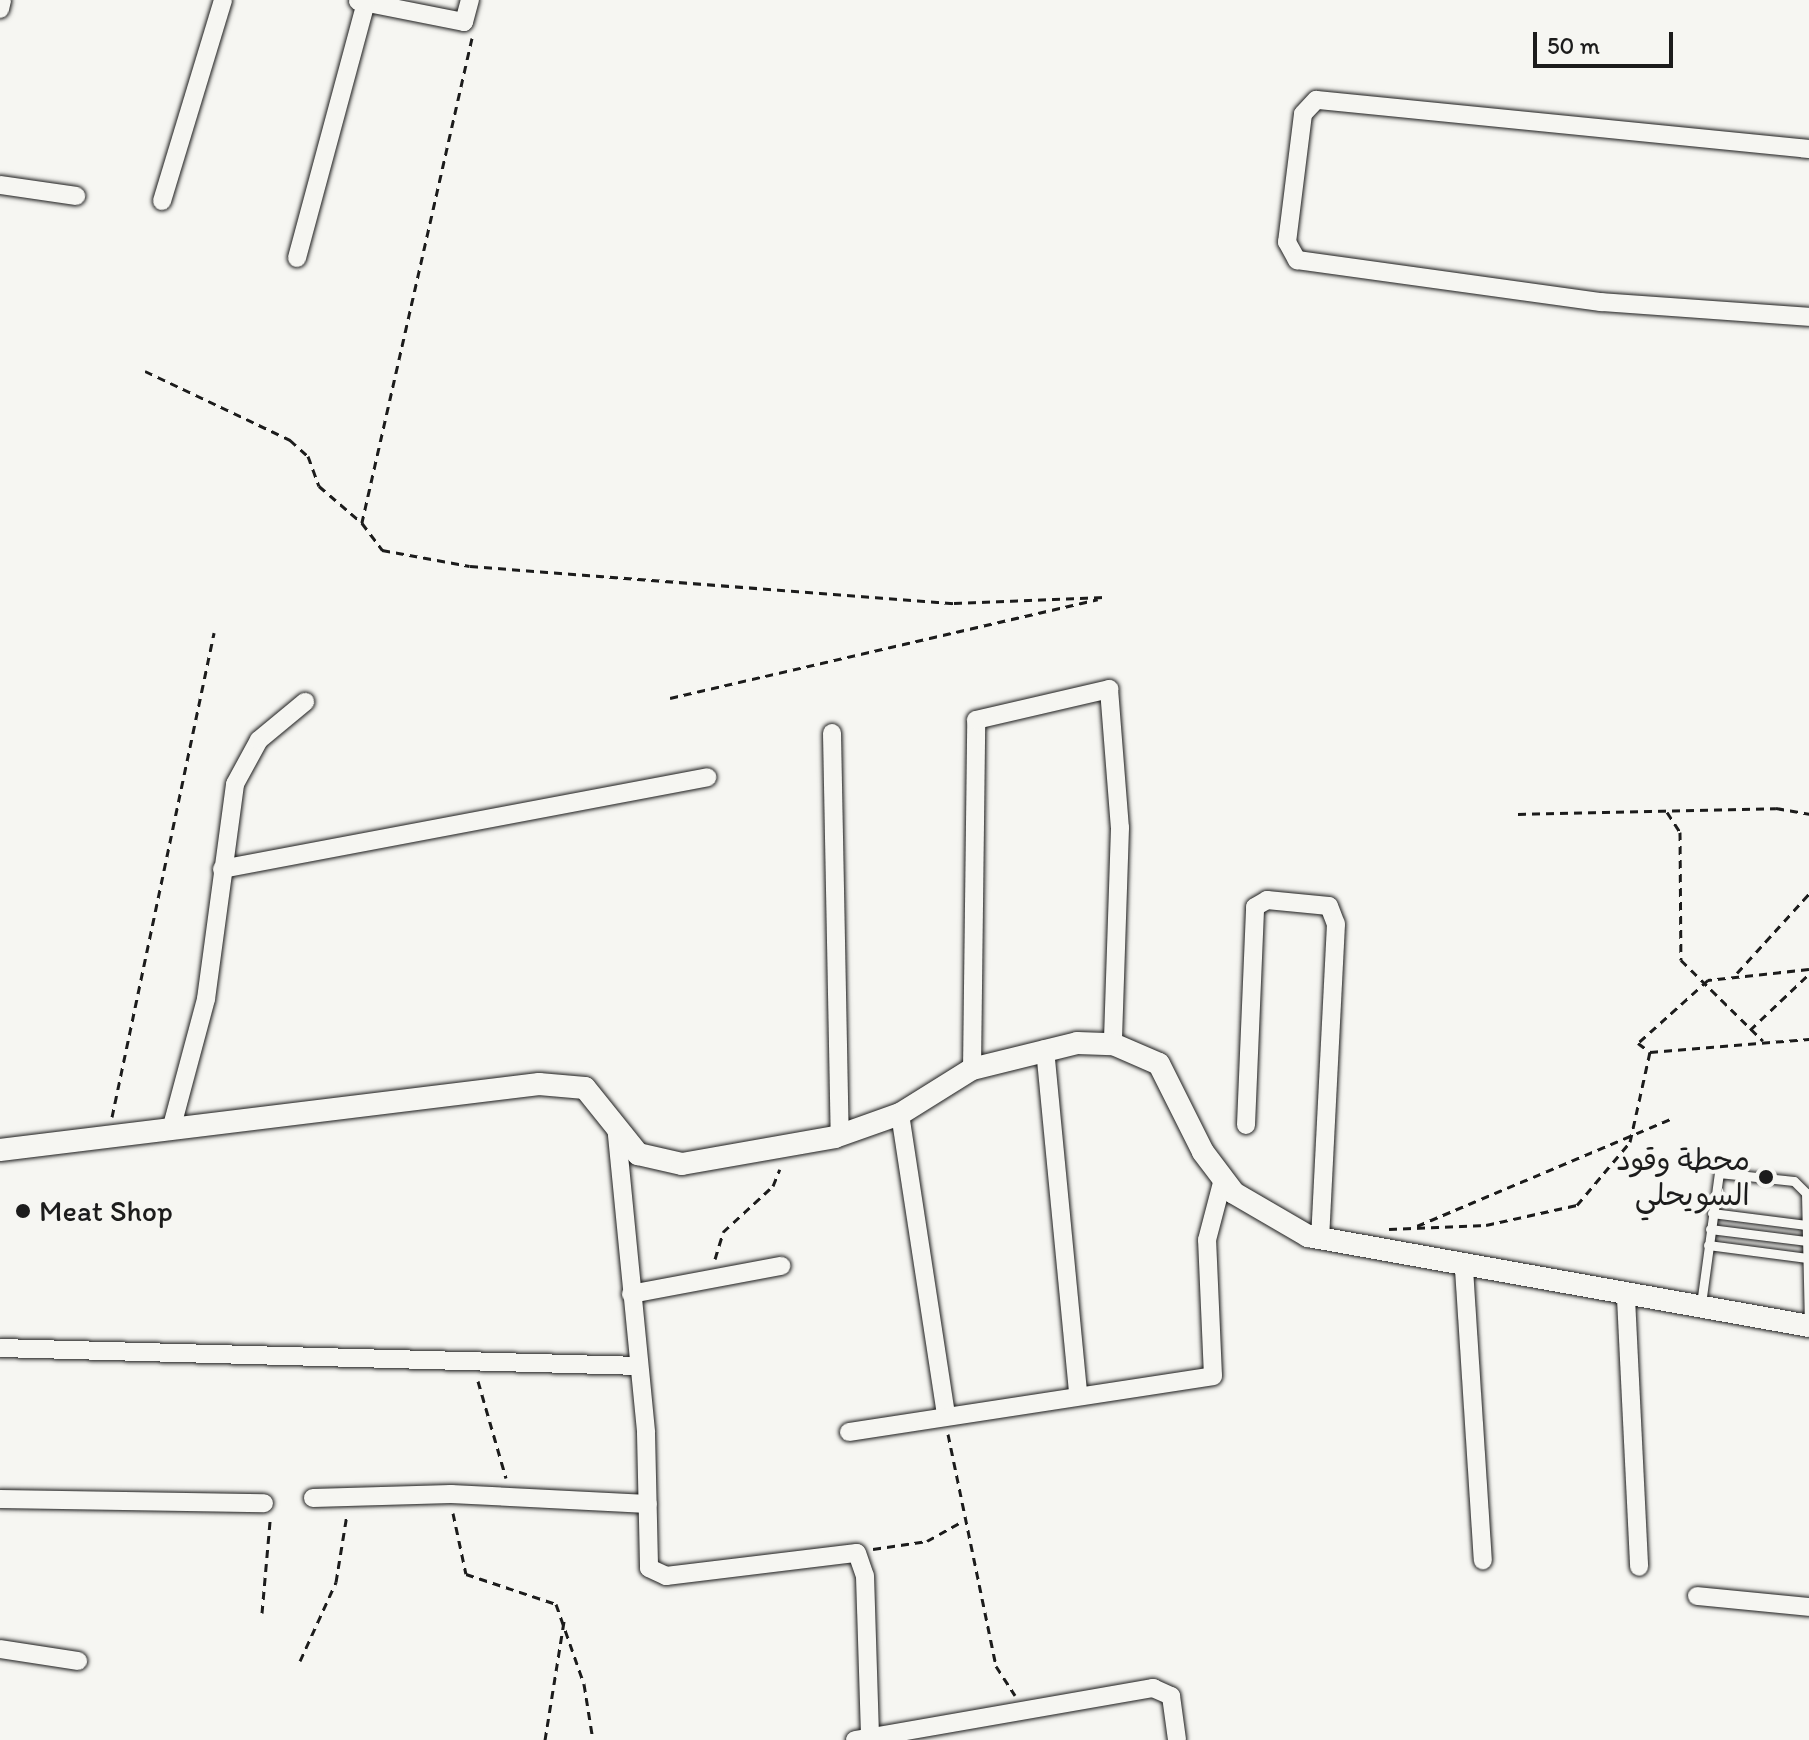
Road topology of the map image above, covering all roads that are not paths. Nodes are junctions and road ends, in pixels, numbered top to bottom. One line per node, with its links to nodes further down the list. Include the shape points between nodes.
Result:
1 (2, 0): 5 (street)
2 (223, 0): 9 (street)
3 (470, 0): 4 (street, via 464,22)
4 (361, 1): 10 (street)
5 (0, 9)
6 (1809, 149): 11 (street, via 1316,100 1303,114 1287,248 1297,260 1528,292)
7 (0, 185): 8 (street)
8 (76, 196)
9 (162, 201)
10 (297, 258)
11 (1809, 317)
12 (305, 702): 15 (street, via 259,740 239,772)
13 (832, 733): 23 (street)
14 (707, 777): 15 (street)
15 (222, 869): 22 (street, via 206,999)
16 (1113, 1044): 17 (street); 18 (street, via 1120,828 1109,689 976,720); 25 (street, via 1159,1064)
17 (1045, 1049): 18 (street); 41 (street)
18 (972, 1069): 19 (street)
19 (900, 1114): 23 (street); 42 (street)
20 (616, 1125): 22 (street, via 585,1088 539,1084); 23 (street, via 638,1154 664,1164 774,1151); 35 (street)
21 (1246, 1125): 29 (street, via 1255,907 1267,900 1329,906 1336,924)
22 (172, 1126): 24 (street)
23 (840, 1135)
24 (0, 1150)
25 (1223, 1179): 29 (street, via 1267,1217); 41 (street, via 1207,1240 1215,1372)
26 (1712, 1213): 27 (lane); 27 (lane, via 1716,1177 1728,1171 1798,1183); 28 (lane)
27 (1806, 1225): 30 (lane)
28 (1710, 1229): 30 (lane); 31 (lane)
29 (1320, 1239): 34 (street)
30 (1807, 1241): 32 (lane)
31 (1708, 1245): 32 (lane); 37 (lane)
32 (1807, 1258): 38 (lane)
33 (781, 1266): 35 (street)
34 (1464, 1269): 36 (street); 48 (street)
35 (631, 1294): 40 (street)
36 (1626, 1298): 37 (street); 49 (street)
37 (1701, 1311): 38 (street)
38 (1809, 1326)
39 (0, 1348): 40 (street, via 470,1366)
40 (639, 1366): 47 (street)
41 (1078, 1392): 42 (street)
42 (946, 1416): 43 (street)
43 (849, 1432)
44 (313, 1498): 47 (street, via 451,1494 508,1502)
45 (0, 1499): 46 (street)
46 (259, 1503)
47 (648, 1504): 54 (street, via 646,1560 657,1574 849,1551 863,1560)
48 (1483, 1560)
49 (1639, 1567)
50 (1697, 1596): 51 (street)
51 (1809, 1607)
52 (0, 1649): 53 (street)
53 (78, 1661)
54 (863, 1738): 55 (street, via 1160,1688 1171,1696)
55 (1177, 1740)

